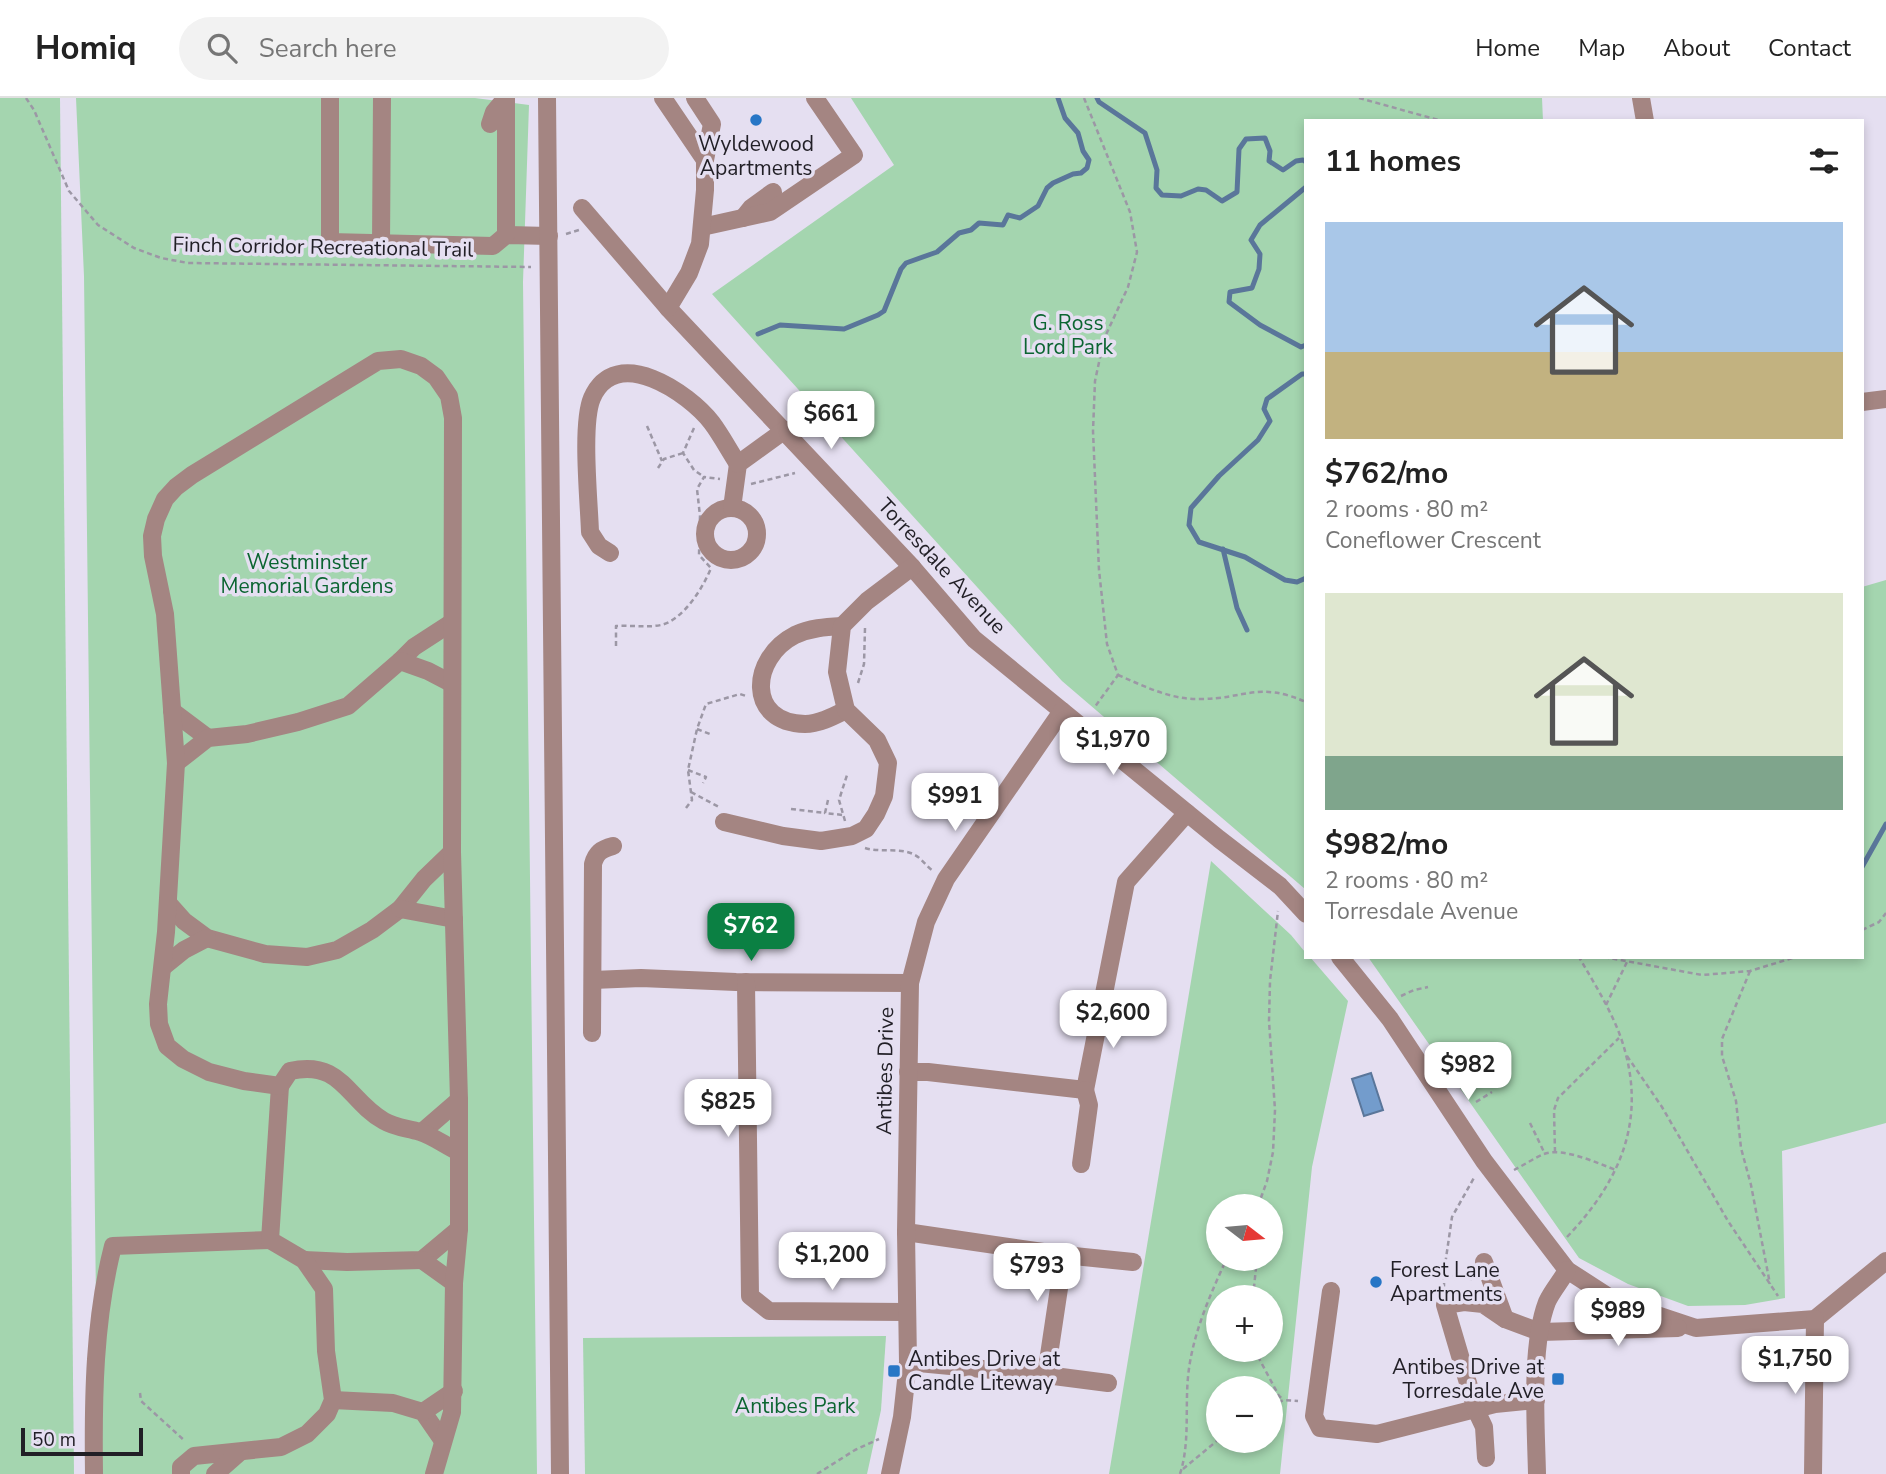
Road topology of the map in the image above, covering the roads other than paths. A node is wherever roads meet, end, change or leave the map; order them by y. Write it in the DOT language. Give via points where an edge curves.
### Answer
graph roads {
  1 [pos="330,98"];
  2 [pos="382,98"];
  3 [pos="506,98"];
  4 [pos="547,98"];
  5 [pos="663,98"];
  6 [pos="695,98"];
  7 [pos="815,98"];
  8 [pos="1641,98"];
  9 [pos="1645,119"];
  10 [pos="506,156"];
  11 [pos="705,160"];
  12 [pos="773,192"];
  13 [pos="582,208"];
  14 [pos="743,218"];
  15 [pos="702,227"];
  16 [pos="506,235"];
  17 [pos="549,236"];
  18 [pos="381,244"];
  19 [pos="668,308"];
  20 [pos="1886,399"];
  21 [pos="1864,402"];
  22 [pos="785,430"];
  23 [pos="736,473"];
  24 [pos="732,508"];
  25 [pos="610,552"];
  26 [pos="912,567"];
  27 [pos="450,623"];
  28 [pos="842,626"];
  29 [pos="400,661"];
  30 [pos="451,683"];
  31 [pos="845,704"];
  32 [pos="172,711"];
  33 [pos="1062,711"];
  34 [pos="208,738"];
  35 [pos="176,764"];
  36 [pos="1187,813"];
  37 [pos="728,823"];
  38 [pos="613,846"];
  39 [pos="452,852"];
  40 [pos="168,903"];
  41 [pos="400,909"];
  42 [pos="1304,912"];
  43 [pos="454,919"];
  44 [pos="207,938"];
  45 [pos="1342,959"];
  46 [pos="163,967"];
  47 [pos="593,980"];
  48 [pos="746,982"];
  49 [pos="909,983"];
  50 [pos="592,1033"];
  51 [pos="908,1072"];
  52 [pos="280,1086"];
  53 [pos="1085,1090"];
  54 [pos="459,1100"];
  55 [pos="422,1132"];
  56 [pos="458,1152"];
  57 [pos="1081,1164"];
  58 [pos="459,1229"];
  59 [pos="906,1232"];
  60 [pos="270,1240"];
  61 [pos="1064,1255"];
  62 [pos="304,1259"];
  63 [pos="422,1260"];
  64 [pos="1886,1261"];
  65 [pos="347,1262"];
  66 [pos="1133,1262"];
  67 [pos="1484,1262"];
  68 [pos="1567,1270"];
  69 [pos="454,1283"];
  70 [pos="324,1289"];
  71 [pos="1331,1291"];
  72 [pos="906,1312"];
  73 [pos="1505,1319"];
  74 [pos="1815,1319"];
  75 [pos="1696,1328"];
  76 [pos="1540,1332"];
  77 [pos="908,1362"];
  78 [pos="1046,1375"];
  79 [pos="1108,1383"];
  80 [pos="454,1391"];
  81 [pos="333,1400"];
  82 [pos="1536,1400"];
  83 [pos="1476,1410"];
  84 [pos="423,1412"];
  85 [pos="443,1441"];
  86 [pos="240,1452"];
  87 [pos="1486,1458"];
  88 [pos="94,1474"];
  89 [pos="181,1474"];
  90 [pos="215,1474"];
  91 [pos="434,1474"];
  92 [pos="560,1474"];
  93 [pos="890,1474"];
  94 [pos="1537,1474"];
  95 [pos="1813,1474"];
  1 -- 18 [label="street" via="330,242"];
  2 -- 18 [label="street"];
  3 -- 10 [label="street"];
  3 -- 10 [label="street" via="494,112 489,129 496,148"];
  4 -- 17 [label="street"];
  5 -- 11 [label="street"];
  6 -- 11 [label="street" via="712,124"];
  7 -- 14 [label="street" via="854,155 770,212"];
  8 -- 9 [label="street"];
  10 -- 16 [label="street"];
  11 -- 15 [label="street"];
  12 -- 14 [label="street"];
  13 -- 19 [label="street, Torresdale Avenue"];
  14 -- 15 [label="street"];
  15 -- 19 [label="street" via="694,262"];
  16 -- 17 [label="street"];
  16 -- 18 [label="street" via="493,246"];
  17 -- 92 [label="street"];
  19 -- 22 [label="street, Torresdale Avenue"];
  20 -- 21 [label="street"];
  22 -- 23 [label="street"];
  22 -- 26 [label="street, Torresdale Avenue"];
  23 -- 24 [label="street"];
  23 -- 25 [label="street" via="712,422 693,403 654,379 637,374 612,377 592,397 587,418 590,532"];
  26 -- 28 [label="street"];
  26 -- 33 [label="street, Torresdale Avenue" via="974,639"];
  27 -- 29 [label="street"];
  27 -- 30 [label="street"];
  27 -- 32 [label="street" via="453,418 449,396 421,366 401,359 378,361 192,475 165,499 152,536 165,614"];
  28 -- 31 [label="street" via="837,671"];
  28 -- 31 [label="street" via="820,627 780,645 760,677 760,690 775,716 790,722 825,720"];
  29 -- 30 [label="street"];
  29 -- 34 [label="street" via="348,706 247,734"];
  30 -- 39 [label="street"];
  31 -- 37 [label="street" via="877,740 888,763 884,796 866,829 821,841"];
  32 -- 34 [label="street"];
  32 -- 35 [label="street"];
  33 -- 36 [label="street, Torresdale Avenue"];
  33 -- 49 [label="street, Antibes Drive" via="946,879 926,922"];
  34 -- 35 [label="street"];
  35 -- 40 [label="street"];
  36 -- 42 [label="street, Torresdale Avenue" via="1280,886"];
  36 -- 53 [label="street" via="1126,881"];
  38 -- 47 [label="street" via="596,854 593,864"];
  39 -- 41 [label="street"];
  39 -- 43 [label="street"];
  40 -- 44 [label="street"];
  40 -- 46 [label="street"];
  41 -- 43 [label="street"];
  41 -- 44 [label="street" via="337,950 307,957 265,954"];
  43 -- 54 [label="street"];
  44 -- 46 [label="street"];
  45 -- 68 [label="street" via="1391,1019 1484,1161"];
  46 -- 52 [label="street" via="159,1024 167,1046 209,1072"];
  47 -- 48 [label="street"];
  47 -- 50 [label="street"];
  48 -- 49 [label="street"];
  48 -- 72 [label="street" via="750,1296 769,1311"];
  49 -- 51 [label="street, Antibes Drive"];
  51 -- 53 [label="street"];
  51 -- 59 [label="street, Antibes Drive"];
  52 -- 55 [label="street" via="290,1071 309,1067 332,1074 382,1120"];
  52 -- 60 [label="street"];
  53 -- 57 [label="street" via="1088,1105"];
  54 -- 55 [label="street"];
  54 -- 56 [label="street"];
  55 -- 56 [label="street"];
  56 -- 58 [label="street"];
  58 -- 63 [label="street"];
  58 -- 69 [label="street"];
  59 -- 61 [label="street"];
  59 -- 72 [label="street, Antibes Drive"];
  60 -- 62 [label="street"];
  60 -- 88 [label="street" via="113,1246 104,1282 93,1397"];
  61 -- 66 [label="street"];
  61 -- 78 [label="street"];
  62 -- 65 [label="street"];
  62 -- 70 [label="street"];
  63 -- 65 [label="street"];
  63 -- 69 [label="street"];
  64 -- 74 [label="street"];
  65 -- 70 [label="street"];
  67 -- 73 [label="street"];
  68 -- 75 [label="street" via="1615,1301"];
  68 -- 76 [label="street" via="1548,1301"];
  69 -- 80 [label="street"];
  70 -- 81 [label="street"];
  71 -- 83 [label="street" via="1314,1416 1320,1428 1377,1434"];
  72 -- 77 [label="street, Antibes Drive"];
  73 -- 76 [label="street"];
  73 -- 83 [label="street" via="1483,1304 1445,1305"];
  74 -- 75 [label="street"];
  74 -- 95 [label="street"];
  75 -- 76 [label="street"];
  76 -- 82 [label="street"];
  77 -- 78 [label="street"];
  77 -- 93 [label="street, Antibes Drive"];
  78 -- 79 [label="street"];
  80 -- 84 [label="street"];
  80 -- 85 [label="street"];
  81 -- 84 [label="street" via="393,1403"];
  81 -- 86 [label="street" via="307,1434 281,1447"];
  82 -- 83 [label="street"];
  82 -- 94 [label="street"];
  83 -- 87 [label="street" via="1484,1427"];
  84 -- 85 [label="street"];
  85 -- 91 [label="street"];
  86 -- 89 [label="street" via="194,1456 181,1467"];
  86 -- 90 [label="street"];
}
